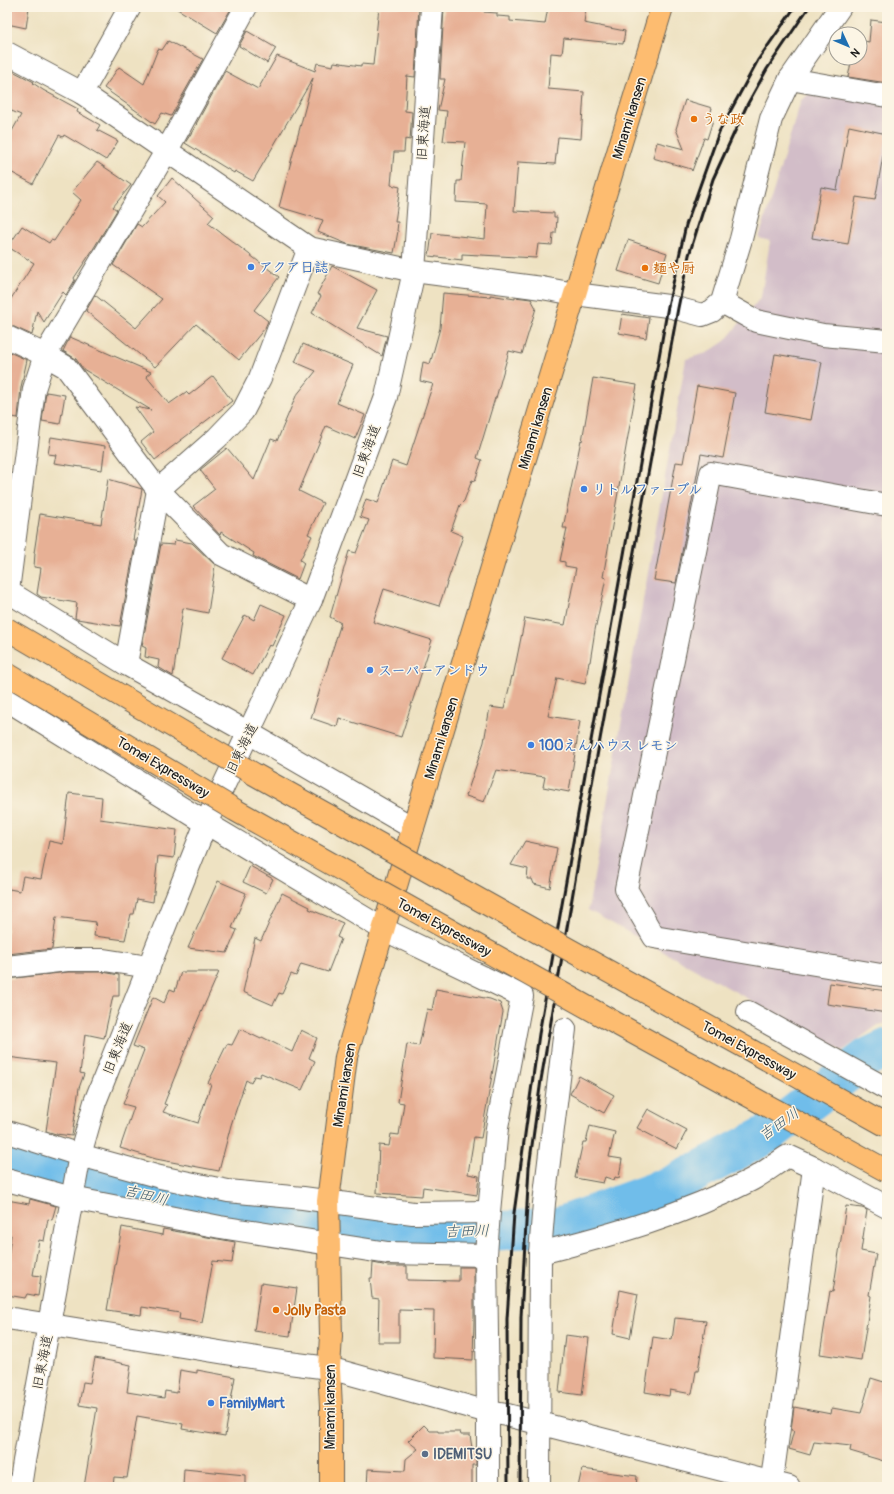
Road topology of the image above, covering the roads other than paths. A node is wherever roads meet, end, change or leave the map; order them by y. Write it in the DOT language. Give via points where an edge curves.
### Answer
graph roads {
  1 [pos="130,7"];
  2 [pos="246,7"];
  3 [pos="432,7"];
  4 [pos="662,7"];
  5 [pos="840,7"];
  6 [pos="7,53"];
  7 [pos="790,79"];
  8 [pos="82,93"];
  9 [pos="887,96"];
  10 [pos="167,150"];
  11 [pos="309,248"];
  12 [pos="414,272"];
  13 [pos="575,294"];
  14 [pos="722,302"];
  15 [pos="7,336"];
  16 [pos="887,341"];
  17 [pos="44,354"];
  18 [pos="158,490"];
  19 [pos="887,505"];
  20 [pos="8,591"];
  21 [pos="311,600"];
  22 [pos="7,629"];
  23 [pos="126,664"];
  24 [pos="7,674"];
  25 [pos="7,700"];
  26 [pos="249,732"];
  27 [pos="206,823"];
  28 [pos="413,828"];
  29 [pos="383,929"];
  30 [pos="7,967"];
  31 [pos="148,967"];
  32 [pos="887,976"];
  33 [pos="748,1012"];
  34 [pos="565,1029"];
  35 [pos="887,1089"];
  36 [pos="887,1126"];
  37 [pos="7,1132"];
  38 [pos="80,1155"];
  39 [pos="814,1168"];
  40 [pos="887,1171"];
  41 [pos="7,1180"];
  42 [pos="72,1198"];
  43 [pos="328,1201"];
  44 [pos="887,1207"];
  45 [pos="488,1212"];
  46 [pos="328,1244"];
  47 [pos="540,1253"];
  48 [pos="486,1255"];
  49 [pos="7,1318"];
  50 [pos="49,1324"];
  51 [pos="329,1368"];
  52 [pos="488,1412"];
  53 [pos="538,1424"];
  54 [pos="777,1486"];
  55 [pos="20,1487"];
  56 [pos="330,1487"];
  57 [pos="488,1487"];
  58 [pos="539,1487"];
  1 -- 8 [label="street"];
  2 -- 10 [label="street"];
  3 -- 12 [label="street, 旧東海道"];
  4 -- 13 [label="main road, Minami kansen"];
  5 -- 7 [label="street"];
  6 -- 8 [label="street"];
  7 -- 9 [label="street"];
  7 -- 14 [label="street" via="771,119 741,239"];
  8 -- 10 [label="street"];
  10 -- 11 [label="street"];
  10 -- 17 [label="street"];
  11 -- 12 [label="street"];
  11 -- 18 [label="street" via="260,378 243,411 217,438"];
  12 -- 13 [label="street"];
  12 -- 21 [label="street, 旧東海道" via="386,397"];
  13 -- 14 [label="street" via="668,306 702,315 712,311"];
  13 -- 28 [label="main road, Minami kansen"];
  14 -- 16 [label="street" via="756,321 823,335"];
  15 -- 17 [label="street"];
  17 -- 18 [label="street" via="66,367"];
  17 -- 20 [label="street" via="34,389"];
  18 -- 21 [label="street" via="222,554"];
  18 -- 23 [label="street"];
  19 -- 32 [label="street" via="711,472 626,889 654,937"];
  20 -- 23 [label="street"];
  21 -- 26 [label="street, 旧東海道"];
  22 -- 36 [label="main road, Tomei Expressway, bridge" via="254,774"];
  23 -- 26 [label="street"];
  24 -- 40 [label="main road, Tomei Expressway, bridge" via="242,814 619,1025"];
  25 -- 27 [label="street"];
  26 -- 27 [label="street, 旧東海道"];
  26 -- 28 [label="street"];
  27 -- 29 [label="street"];
  27 -- 31 [label="street, 旧東海道"];
  28 -- 29 [label="main road, Minami kansen"];
  29 -- 43 [label="main road, Minami kansen" via="346,1057"];
  29 -- 45 [label="street" via="522,996 497,1128"];
  30 -- 31 [label="street" via="68,960 104,960"];
  31 -- 38 [label="street, 旧東海道" via="95,1102"];
  33 -- 35 [label="street"];
  34 -- 47 [label="street"];
  37 -- 38 [label="street"];
  38 -- 42 [label="street, 旧東海道"];
  38 -- 43 [label="street" via="160,1177 228,1191"];
  39 -- 44 [label="street"];
  39 -- 47 [label="street" via="788,1156 750,1180 704,1202 651,1222"];
  39 -- 54 [label="street"];
  41 -- 42 [label="street"];
  42 -- 46 [label="street" via="220,1227"];
  42 -- 50 [label="street, 旧東海道"];
  43 -- 45 [label="street" via="413,1213"];
  43 -- 46 [label="main road, Minami kansen"];
  45 -- 48 [label="street"];
  46 -- 48 [label="street" via="388,1253"];
  46 -- 51 [label="main road, Minami kansen" via="331,1336"];
  47 -- 53 [label="street"];
  48 -- 52 [label="street"];
  49 -- 50 [label="street"];
  50 -- 51 [label="street"];
  50 -- 55 [label="street, 旧東海道"];
  51 -- 52 [label="street"];
  51 -- 56 [label="main road, Minami kansen"];
  52 -- 53 [label="street"];
  52 -- 57 [label="street"];
  53 -- 54 [label="street"];
  53 -- 58 [label="street"];
}
